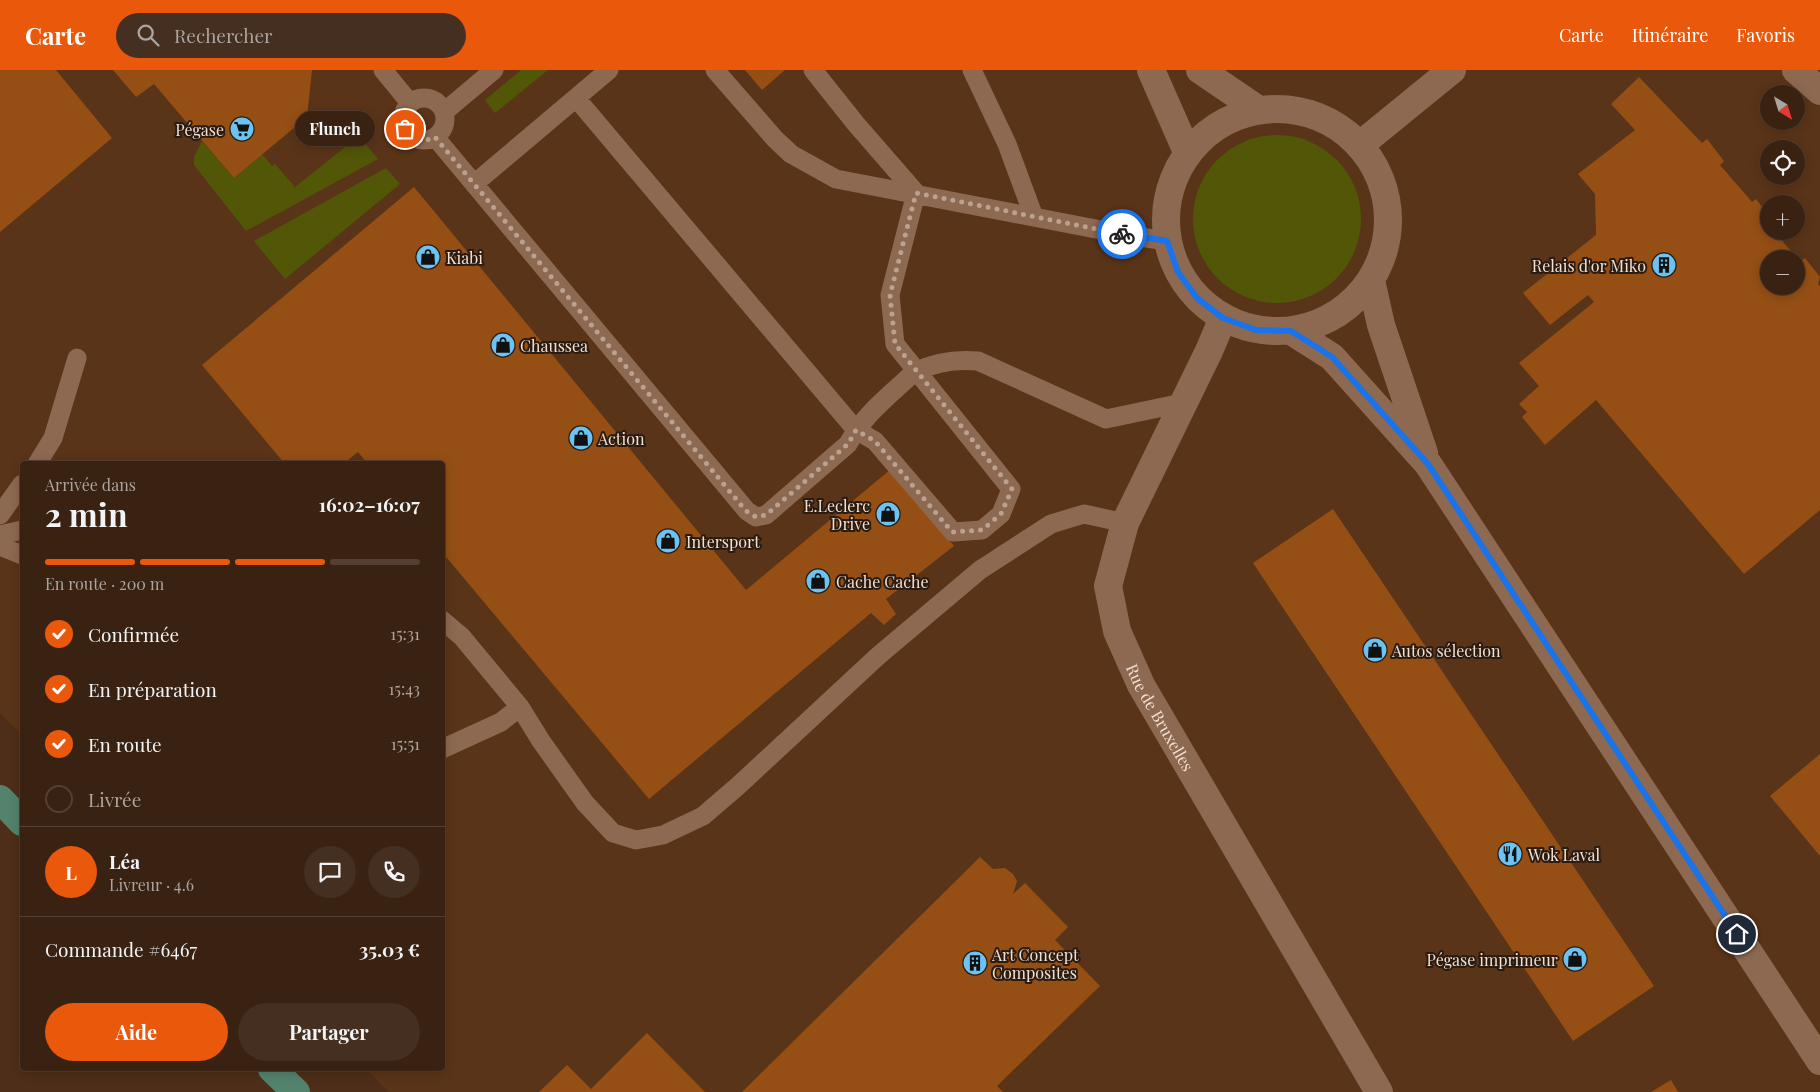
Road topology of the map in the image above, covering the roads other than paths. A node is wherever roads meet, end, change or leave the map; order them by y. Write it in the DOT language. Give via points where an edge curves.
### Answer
graph roads {
  1 [pos="382,70"];
  2 [pos="494,70"];
  3 [pos="610,70"];
  4 [pos="716,70"];
  5 [pos="813,70"];
  6 [pos="972,70"];
  7 [pos="1150,70"];
  8 [pos="1200,70"];
  9 [pos="1452,70"];
  10 [pos="1796,70"];
  11 [pos="1820,91"];
  12 [pos="576,98"];
  13 [pos="410,103"];
  14 [pos="1259,110"];
  15 [pos="444,112"];
  16 [pos="435,137"];
  17 [pos="1360,145"];
  18 [pos="1188,154"];
  19 [pos="474,184"];
  20 [pos="916,193"];
  21 [pos="1034,217"];
  22 [pos="1167,241"];
  23 [pos="1372,280"];
  24 [pos="1223,318"];
  25 [pos="1291,331"];
  26 [pos="77,358"];
  27 [pos="916,372"];
  28 [pos="1182,403"];
  29 [pos="856,430"];
  30 [pos="40,461"];
  31 [pos="1428,464"];
  32 [pos="20,487"];
  33 [pos="0,515"];
  34 [pos="1125,523"];
  35 [pos="20,530"];
  36 [pos="0,535"];
  37 [pos="0,546"];
  38 [pos="20,555"];
  39 [pos="445,623"];
  40 [pos="520,707"];
  41 [pos="445,748"];
  42 [pos="0,800"];
  43 [pos="20,820"];
  44 [pos="1820,1060"];
  45 [pos="274,1071"];
  46 [pos="296,1092"];
  47 [pos="1379,1092"];
  1 -- 13 [label="lane"];
  2 -- 15 [label="lane"];
  3 -- 12 [label="lane"];
  4 -- 20 [label="lane" via="775,139 792,154 836,179"];
  5 -- 20 [label="lane"];
  6 -- 21 [label="lane" via="1007,144"];
  7 -- 18 [label="street"];
  8 -- 14 [label="street"];
  9 -- 17 [label="street"];
  10 -- 11 [label="street"];
  12 -- 19 [label="lane"];
  12 -- 29 [label="lane"];
  13 -- 15 [label="lane" via="430,98"];
  13 -- 16 [label="lane" via="405,108 402,122 409,134 422,140"];
  14 -- 17 [label="street" via="1287,108 1314,114 1339,126"];
  14 -- 18 [label="street" via="1232,118 1207,133"];
  15 -- 16 [label="lane" via="444,126"];
  16 -- 19 [label="lane"];
  17 -- 23 [label="street" via="1380,175 1389,210 1386,247"];
  18 -- 22 [label="street" via="1173,181 1166,210"];
  19 -- 29 [label="lane" via="746,511 756,517 766,515 848,444"];
  20 -- 21 [label="lane"];
  20 -- 27 [label="lane" via="890,295 895,344"];
  21 -- 22 [label="lane"];
  22 -- 24 [label="street" via="1178,272 1197,298"];
  23 -- 25 [label="street" via="1337,315"];
  23 -- 31 [label="street" via="1381,325"];
  24 -- 25 [label="street" via="1256,330"];
  24 -- 28 [label="street, Rue de Bruxelles"];
  25 -- 31 [label="street" via="1332,357"];
  26 -- 30 [label="lane" via="53,438"];
  27 -- 28 [label="lane" via="938,364 978,361 1106,419"];
  27 -- 29 [label="lane"];
  27 -- 29 [label="lane" via="1012,489 1001,514 982,530 952,532 875,441"];
  28 -- 34 [label="street, Rue de Bruxelles"];
  31 -- 44 [label="street"];
  32 -- 33 [label="lane"];
  34 -- 40 [label="lane" via="1084,514 1051,524 980,570 878,656 703,816 663,835 636,840 613,833 585,803"];
  34 -- 47 [label="street, Rue de Bruxelles" via="1108,586 1117,630 1141,685"];
  35 -- 36 [label="lane"];
  37 -- 38 [label="lane"];
  39 -- 40 [label="lane" via="462,637"];
  40 -- 41 [label="lane" via="501,722"];
  42 -- 43 [label="main road"];
  45 -- 46 [label="main road"];
}
